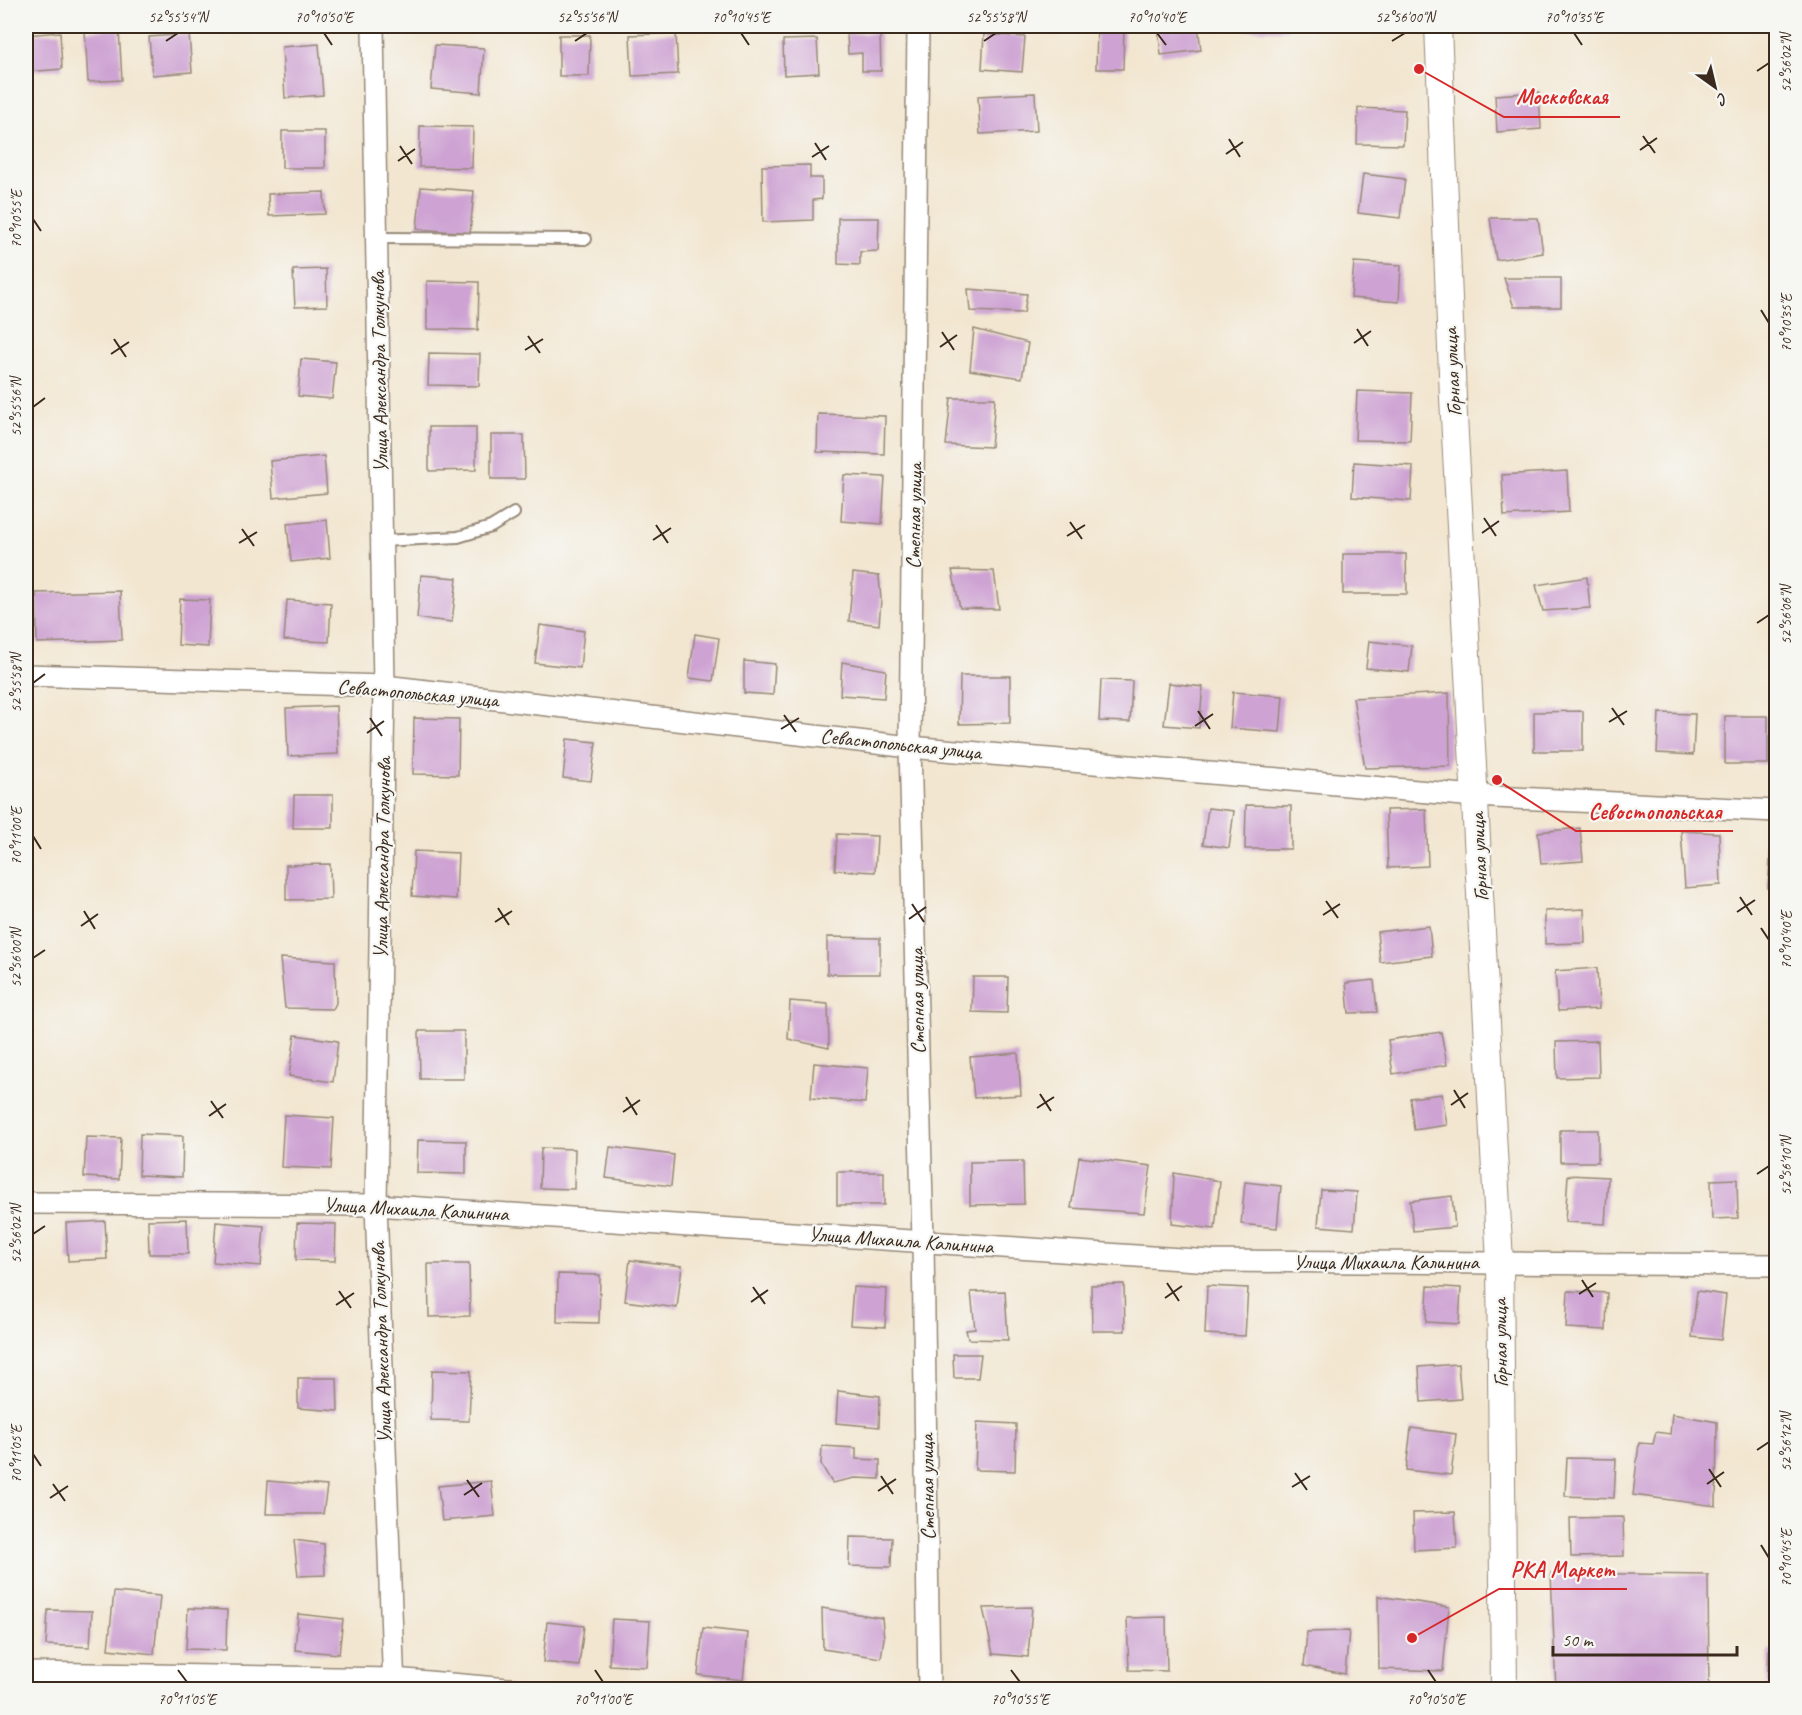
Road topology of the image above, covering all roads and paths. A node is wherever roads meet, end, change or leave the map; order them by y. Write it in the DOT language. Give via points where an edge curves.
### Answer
graph roads {
  1 [pos="373,26"];
  2 [pos="918,26"];
  3 [pos="1438,26"];
  4 [pos="376,238"];
  5 [pos="586,238"];
  6 [pos="514,513"];
  7 [pos="382,541"];
  8 [pos="26,675"];
  9 [pos="384,686"];
  10 [pos="910,747"];
  11 [pos="1475,796"];
  12 [pos="1776,812"];
  13 [pos="26,1203"];
  14 [pos="376,1205"];
  15 [pos="923,1242"];
  16 [pos="1500,1262"];
  17 [pos="1776,1264"];
  18 [pos="26,1673"];
  19 [pos="394,1684"];
  20 [pos="519,1689"];
  21 [pos="929,1689"];
  22 [pos="1504,1689"];
  1 -- 4 [label="street, Улица Александра Толкунова"];
  2 -- 10 [label="street, Степная улица"];
  3 -- 11 [label="street, Горная улица"];
  4 -- 5 [label="lane"];
  4 -- 7 [label="street, Улица Александра Толкунова"];
  6 -- 7 [label="lane" via="491,527 458,537"];
  7 -- 9 [label="street, Улица Александра Толкунова"];
  8 -- 9 [label="street, Севастопольская улица"];
  9 -- 10 [label="street, Севастопольская улица"];
  9 -- 14 [label="street, Улица Александра Толкунова"];
  10 -- 11 [label="street, Севастопольская улица"];
  10 -- 15 [label="street, Степная улица"];
  11 -- 12 [label="street, Севастопольская улица"];
  11 -- 16 [label="street, Горная улица"];
  13 -- 14 [label="street, Улица Михаила Калинина"];
  14 -- 15 [label="street, Улица Михаила Калинина"];
  14 -- 19 [label="street, Улица Александра Толкунова"];
  15 -- 16 [label="street, Улица Михаила Калинина" via="1211,1261"];
  15 -- 21 [label="street, Степная улица"];
  16 -- 17 [label="street, Улица Михаила Калинина"];
  16 -- 22 [label="street, Горная улица"];
  18 -- 19 [label="street"];
  19 -- 20 [label="street"];
}
